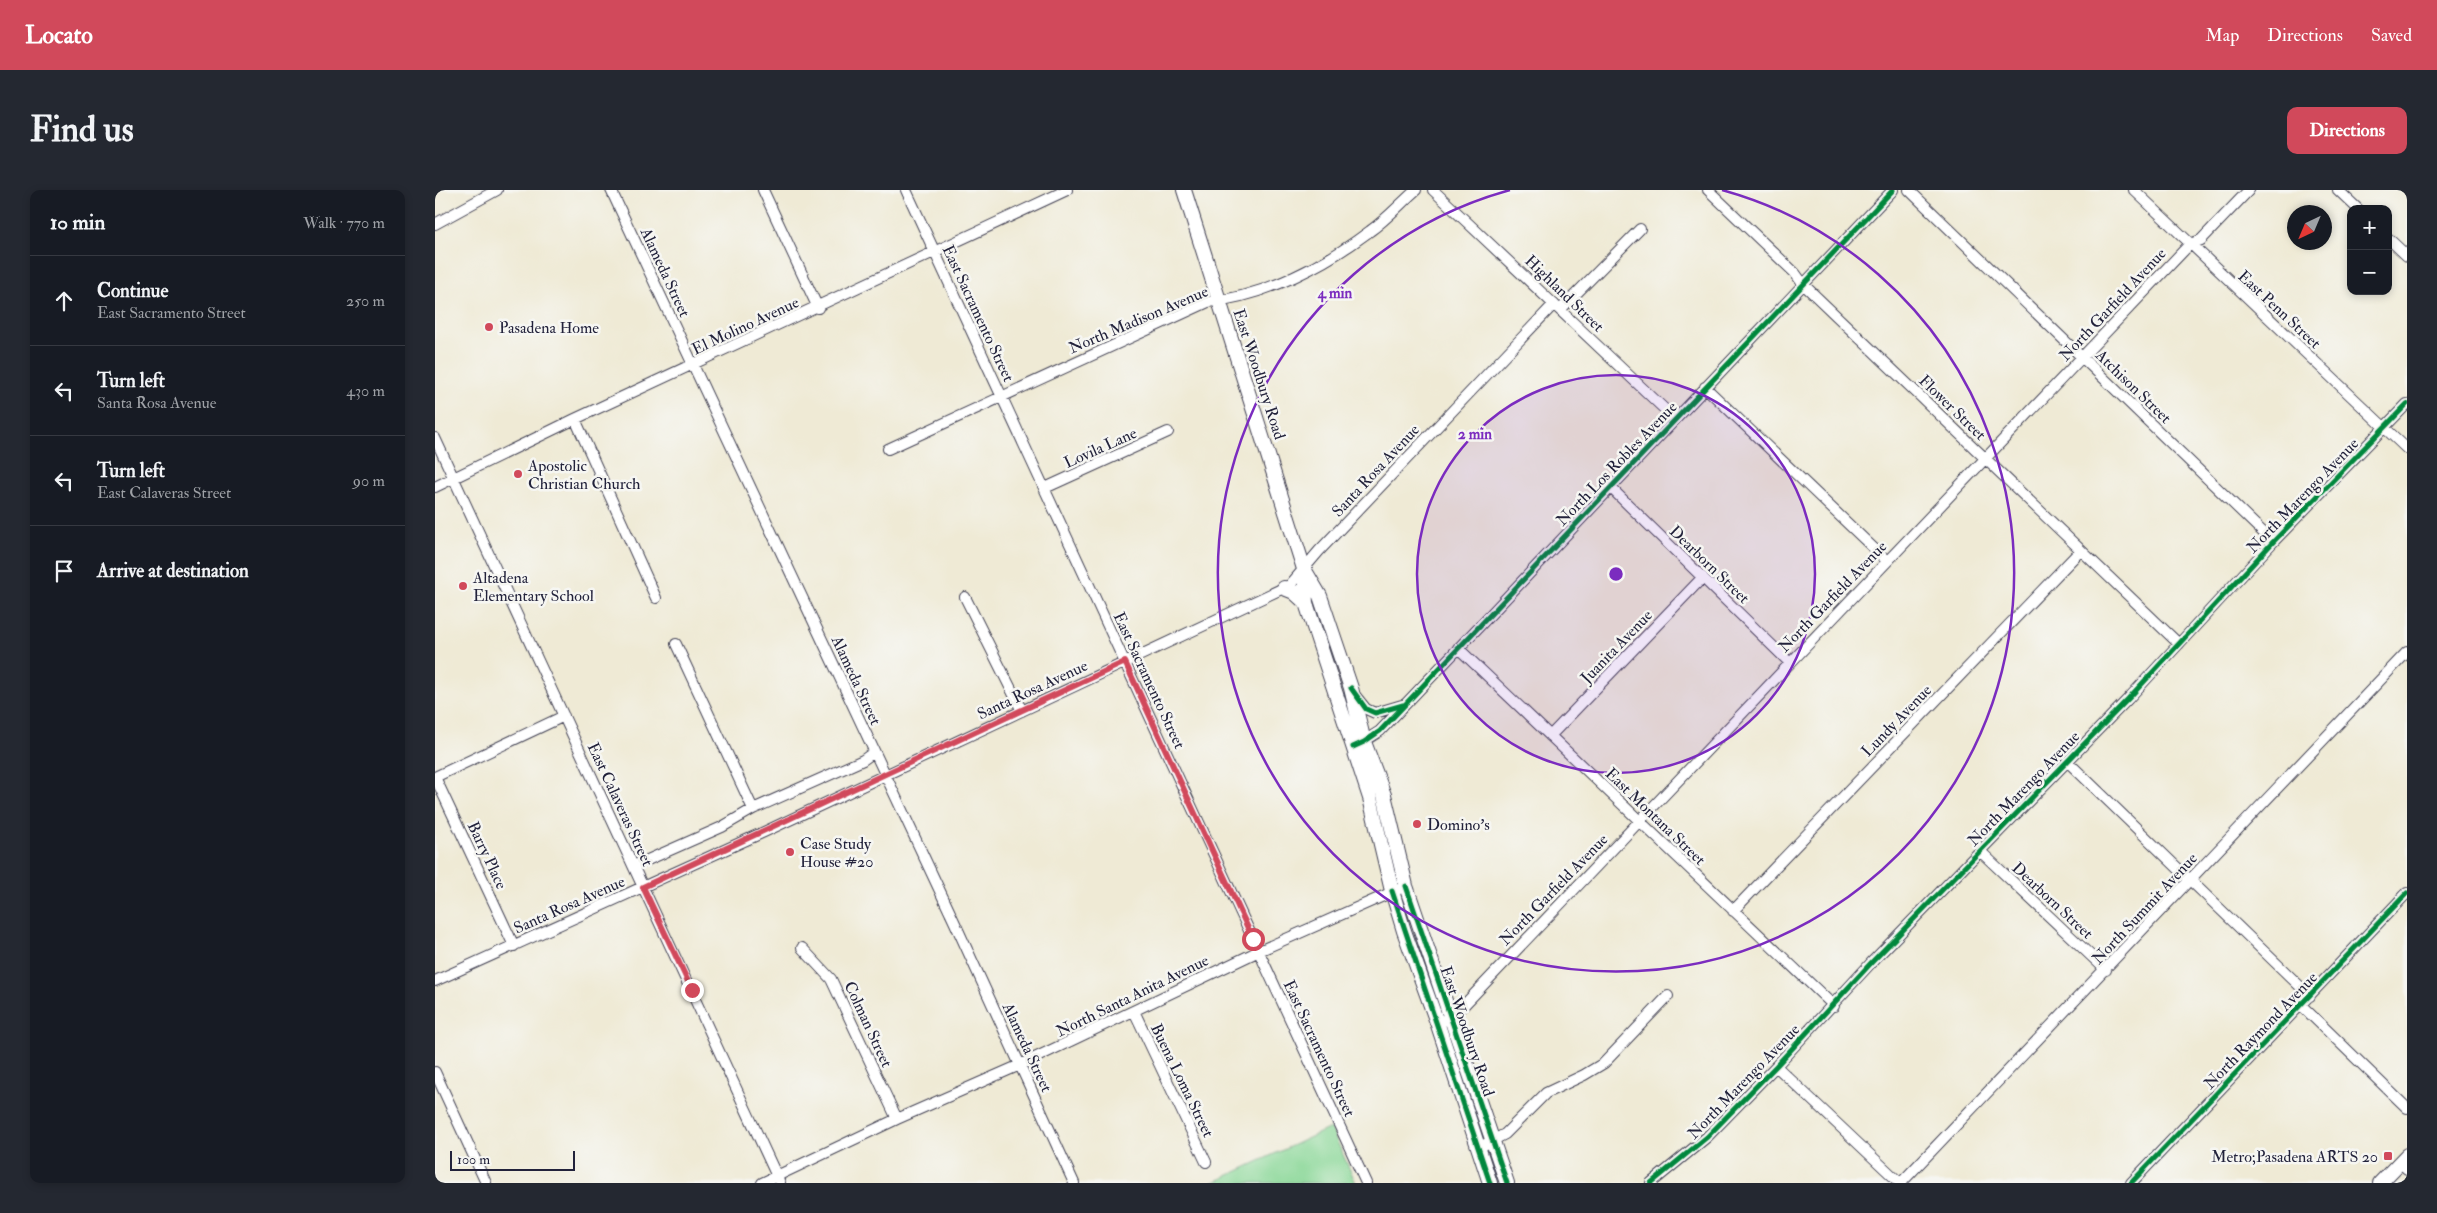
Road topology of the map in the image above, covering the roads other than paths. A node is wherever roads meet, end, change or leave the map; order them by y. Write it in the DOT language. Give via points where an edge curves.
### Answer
graph roads {
  1 [pos="497,190"];
  2 [pos="611,190"];
  3 [pos="763,190"];
  4 [pos="906,190"];
  5 [pos="1184,190"];
  6 [pos="1416,190"];
  7 [pos="1433,190"];
  8 [pos="1708,190"];
  9 [pos="1893,190"];
  10 [pos="1909,190"];
  11 [pos="2134,190"];
  12 [pos="2249,190"];
  13 [pos="2338,190"];
  14 [pos="1064,191"];
  15 [pos="2354,205"];
  16 [pos="435,224"];
  17 [pos="1640,229"];
  18 [pos="2392,242"];
  19 [pos="2189,244"];
  20 [pos="935,253"];
  21 [pos="2407,256"];
  22 [pos="1803,284"];
  23 [pos="1218,300"];
  24 [pos="1557,307"];
  25 [pos="818,308"];
  26 [pos="2083,357"];
  27 [pos="693,365"];
  28 [pos="1705,387"];
  29 [pos="1002,396"];
  30 [pos="2407,404"];
  31 [pos="575,419"];
  32 [pos="1675,419"];
  33 [pos="2385,427"];
  34 [pos="1168,432"];
  35 [pos="435,438"];
  36 [pos="2407,449"];
  37 [pos="888,450"];
  38 [pos="1985,458"];
  39 [pos="453,478"];
  40 [pos="435,487"];
  41 [pos="1610,487"];
  42 [pos="1045,488"];
  43 [pos="2273,542"];
  44 [pos="2081,550"];
  45 [pos="1887,561"];
  46 [pos="1304,569"];
  47 [pos="1703,578"];
  48 [pos="1284,588"];
  49 [pos="965,597"];
  50 [pos="656,598"];
  51 [pos="1306,603"];
  52 [pos="676,644"];
  53 [pos="2179,644"];
  54 [pos="1457,648"];
  55 [pos="2407,652"];
  56 [pos="1125,662"];
  57 [pos="1789,662"];
  58 [pos="1351,688"];
  59 [pos="1403,705"];
  60 [pos="1022,711"];
  61 [pos="564,716"];
  62 [pos="1550,736"];
  63 [pos="1358,744"];
  64 [pos="874,752"];
  65 [pos="2067,761"];
  66 [pos="884,774"];
  67 [pos="435,777"];
  68 [pos="753,808"];
  69 [pos="1638,821"];
  70 [pos="1385,826"];
  71 [pos="1980,851"];
  72 [pos="634,866"];
  73 [pos="2192,880"];
  74 [pos="1406,886"];
  75 [pos="643,887"];
  76 [pos="1392,891"];
  77 [pos="2407,893"];
  78 [pos="1733,911"];
  79 [pos="514,946"];
  80 [pos="802,948"];
  81 [pos="1259,951"];
  82 [pos="2106,970"];
  83 [pos="435,981"];
  84 [pos="1668,996"];
  85 [pos="2310,996"];
  86 [pos="1833,1006"];
  87 [pos="2301,1006"];
  88 [pos="1133,1011"];
  89 [pos="1450,1015"];
  90 [pos="1438,1025"];
  91 [pos="1020,1065"];
  92 [pos="1776,1066"];
  93 [pos="435,1072"];
  94 [pos="2407,1108"];
  95 [pos="897,1119"];
  96 [pos="1493,1139"];
  97 [pos="1478,1148"];
  98 [pos="1206,1162"];
  99 [pos="2405,1162"];
  100 [pos="778,1180"];
  101 [pos="486,1183"];
  102 [pos="762,1183"];
  103 [pos="1074,1183"];
  104 [pos="1367,1183"];
  105 [pos="1490,1183"];
  106 [pos="1507,1183"];
  107 [pos="1651,1183"];
  108 [pos="1900,1183"];
  109 [pos="2131,1183"];
  110 [pos="2380,1183"];
  1 -- 16 [label="street"];
  2 -- 27 [label="street, Alameda Street"];
  3 -- 25 [label="street"];
  4 -- 20 [label="street, East Sacramento Street"];
  5 -- 23 [label="main road, East Woodbury Road"];
  6 -- 23 [label="street, North Madison Avenue" via="1371,230 1316,266 1274,285"];
  7 -- 24 [label="street, Highland Street"];
  8 -- 22 [label="street, Flower Street"];
  9 -- 22 [label="street, North Los Robles Avenue"];
  10 -- 26 [label="street, Atchison Street"];
  11 -- 19 [label="street, East Penn Street"];
  12 -- 19 [label="street, North Garfield Avenue" via="2201,240"];
  13 -- 15 [label="street"];
  14 -- 20 [label="street, El Molino Avenue"];
  17 -- 24 [label="street, Santa Rosa Avenue"];
  18 -- 21 [label="street"];
  19 -- 26 [label="street, North Garfield Avenue"];
  19 -- 33 [label="street, East Penn Street"];
  20 -- 25 [label="street, El Molino Avenue"];
  20 -- 29 [label="street, East Sacramento Street"];
  22 -- 28 [label="street, North Los Robles Avenue"];
  22 -- 38 [label="street, Flower Street"];
  23 -- 29 [label="street, North Madison Avenue"];
  23 -- 46 [label="main road, East Woodbury Road"];
  24 -- 32 [label="street, Highland Street"];
  24 -- 46 [label="street, Santa Rosa Avenue" via="1503,355"];
  25 -- 27 [label="street, El Molino Avenue"];
  26 -- 38 [label="street, North Garfield Avenue"];
  26 -- 43 [label="street, Atchison Street"];
  27 -- 31 [label="street, El Molino Avenue"];
  27 -- 64 [label="street, Alameda Street"];
  28 -- 32 [label="street, North Los Robles Avenue"];
  28 -- 45 [label="street"];
  29 -- 37 [label="street, North Madison Avenue"];
  29 -- 42 [label="street, East Sacramento Street"];
  30 -- 33 [label="street, North Marengo Avenue"];
  31 -- 39 [label="street, El Molino Avenue"];
  31 -- 50 [label="street"];
  32 -- 41 [label="street, North Los Robles Avenue"];
  33 -- 36 [label="street, East Penn Street"];
  33 -- 43 [label="street, North Marengo Avenue"];
  34 -- 42 [label="street, Lovila Lane"];
  35 -- 39 [label="street, East Calaveras Street"];
  38 -- 44 [label="street, Flower Street"];
  38 -- 45 [label="street, North Garfield Avenue"];
  39 -- 40 [label="street, El Molino Avenue"];
  39 -- 61 [label="street, East Calaveras Street"];
  41 -- 47 [label="street, Dearborn Street"];
  41 -- 54 [label="street, North Los Robles Avenue"];
  42 -- 56 [label="street, East Sacramento Street"];
  43 -- 53 [label="street, North Marengo Avenue"];
  44 -- 53 [label="street, Flower Street"];
  44 -- 78 [label="street, Lundy Avenue"];
  45 -- 57 [label="street, North Garfield Avenue"];
  46 -- 48 [label="street, Santa Rosa Avenue"];
  46 -- 51 [label="main road, East Woodbury Road"];
  46 -- 58 [label="main road, East Woodbury Road" via="1321,596"];
  47 -- 57 [label="street, Dearborn Street"];
  47 -- 62 [label="street, Juanita Avenue"];
  48 -- 51 [label="main road"];
  48 -- 56 [label="street, Santa Rosa Avenue"];
  49 -- 60 [label="street"];
  51 -- 63 [label="main road, East Woodbury Road"];
  52 -- 68 [label="street"];
  53 -- 65 [label="street, North Marengo Avenue"];
  54 -- 59 [label="street, North Los Robles Avenue"];
  54 -- 62 [label="street, East Montana Street"];
  55 -- 73 [label="street, North Summit Avenue"];
  56 -- 60 [label="street, Santa Rosa Avenue"];
  56 -- 81 [label="street, East Sacramento Street"];
  57 -- 69 [label="street, North Garfield Avenue"];
  58 -- 59 [label="street" via="1366,709 1375,713"];
  58 -- 63 [label="main road, East Woodbury Road"];
  59 -- 63 [label="street, North Los Robles Avenue" via="1378,734"];
  60 -- 66 [label="street, Santa Rosa Avenue"];
  61 -- 67 [label="street"];
  61 -- 72 [label="street, East Calaveras Street"];
  62 -- 69 [label="street, East Montana Street"];
  63 -- 70 [label="main road, East Woodbury Road"];
  64 -- 66 [label="street, Alameda Street"];
  64 -- 68 [label="street, Santa Rosa Avenue" via="863,760"];
  65 -- 71 [label="street, North Marengo Avenue"];
  65 -- 73 [label="street"];
  66 -- 75 [label="street, Santa Rosa Avenue"];
  66 -- 91 [label="street, Alameda Street"];
  67 -- 79 [label="street, Barry Place"];
  68 -- 72 [label="street, Santa Rosa Avenue" via="722,827"];
  69 -- 78 [label="street, East Montana Street"];
  69 -- 89 [label="street, North Garfield Avenue"];
  70 -- 74 [label="main road, East Woodbury Road"];
  70 -- 76 [label="main road, East Woodbury Road"];
  71 -- 82 [label="street, Dearborn Street"];
  71 -- 86 [label="street, North Marengo Avenue"];
  72 -- 75 [label="street, East Calaveras Street"];
  73 -- 82 [label="street, North Summit Avenue"];
  73 -- 85 [label="street"];
  74 -- 76 [label="street, North Santa Anita Avenue"];
  74 -- 89 [label="main road, East Woodbury Road"];
  75 -- 79 [label="street, Santa Rosa Avenue"];
  75 -- 100 [label="street, East Calaveras Street"];
  76 -- 81 [label="street, North Santa Anita Avenue"];
  76 -- 90 [label="main road, East Woodbury Road"];
  77 -- 85 [label="street, North Raymond Avenue"];
  78 -- 86 [label="street, East Montana Street"];
  79 -- 83 [label="street, Santa Rosa Avenue"];
  80 -- 95 [label="street, Colman Street" via="831,979"];
  81 -- 88 [label="street, North Santa Anita Avenue"];
  81 -- 104 [label="street, East Sacramento Street"];
  82 -- 108 [label="street, North Summit Avenue"];
  84 -- 96 [label="street" via="1604,1063 1546,1093 1505,1134"];
  85 -- 87 [label="street, North Raymond Avenue"];
  86 -- 92 [label="street, North Marengo Avenue"];
  87 -- 94 [label="street"];
  87 -- 109 [label="street, North Raymond Avenue"];
  88 -- 91 [label="street, North Santa Anita Avenue"];
  88 -- 98 [label="street, Buena Loma Street"];
  89 -- 90 [label="street, North Garfield Avenue"];
  89 -- 96 [label="main road, East Woodbury Road"];
  90 -- 97 [label="main road, East Woodbury Road"];
  91 -- 95 [label="street, North Santa Anita Avenue"];
  91 -- 103 [label="street, Alameda Street"];
  92 -- 107 [label="street, North Marengo Avenue" via="1707,1137"];
  92 -- 108 [label="street"];
  93 -- 101 [label="street"];
  95 -- 100 [label="street, North Santa Anita Avenue"];
  96 -- 97 [label="street"];
  96 -- 106 [label="main road, East Woodbury Road"];
  97 -- 105 [label="main road, East Woodbury Road"];
  99 -- 110 [label="main road"];
  100 -- 102 [label="street, North Santa Anita Avenue"];
}
